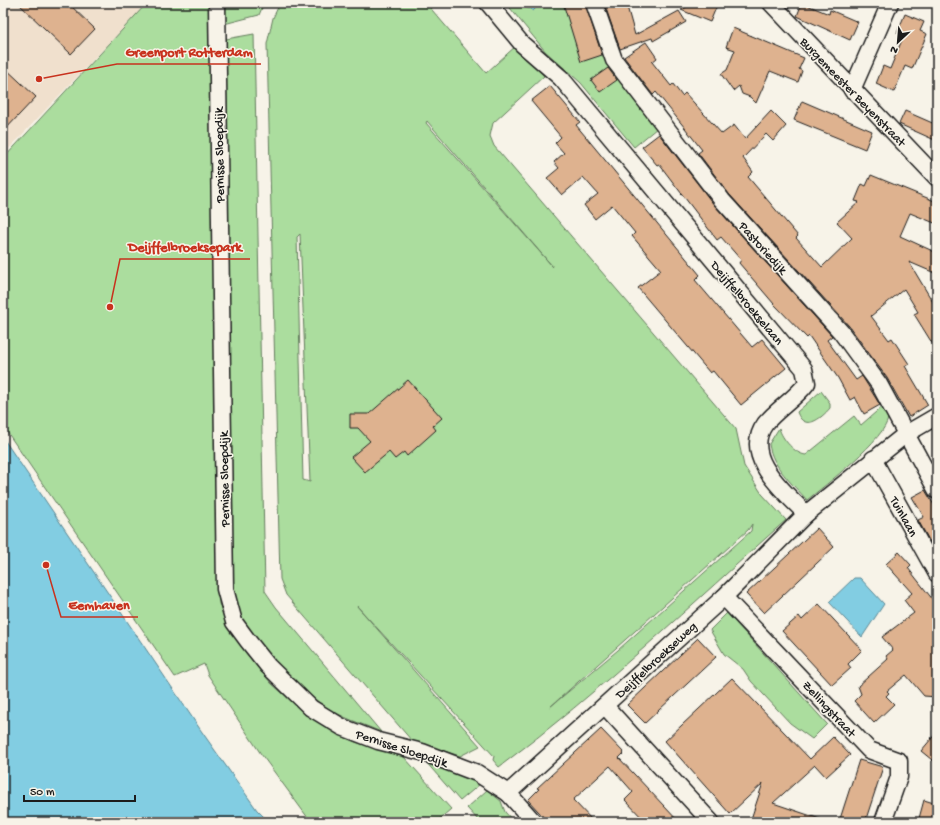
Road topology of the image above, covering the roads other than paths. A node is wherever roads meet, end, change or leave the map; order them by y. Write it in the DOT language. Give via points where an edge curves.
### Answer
graph roads {
  1 [pos="217,3"];
  2 [pos="488,3"];
  3 [pos="594,3"];
  4 [pos="771,3"];
  5 [pos="890,3"];
  6 [pos="852,90"];
  7 [pos="937,178"];
  8 [pos="937,416"];
  9 [pos="906,434"];
  10 [pos="873,459"];
  11 [pos="937,491"];
  12 [pos="806,514"];
  13 [pos="937,574"];
  14 [pos="724,597"];
  15 [pos="605,706"];
  16 [pos="512,797"];
  17 [pos="534,822"];
  18 [pos="711,822"];
  19 [pos="883,822"];
  1 -- 16 [label="street, Pernisse Sloepdijk" via="225,589 234,622 268,666 318,712 342,727 378,741 422,752 477,773"];
  2 -- 12 [label="street, Deijffelbroekselaan" via="522,44 561,78 804,369 807,383 799,395 766,423 760,434 758,454 764,466"];
  3 -- 9 [label="street, Pastoriedijk" via="614,60 722,200 841,332 879,384"];
  4 -- 6 [label="street, Burgemeester Beyenstraat"];
  5 -- 6 [label="street"];
  6 -- 7 [label="street, Burgemeester Beyenstraat"];
  8 -- 9 [label="street"];
  9 -- 10 [label="street"];
  9 -- 11 [label="street, Pastoriedijk"];
  10 -- 12 [label="street"];
  10 -- 13 [label="street, Tuinlaan"];
  12 -- 14 [label="street, Deijffelbroekseweg"];
  14 -- 15 [label="street, Deijffelbroekseweg"];
  14 -- 19 [label="street, Zellingstraat" via="869,750 899,761 899,777"];
  15 -- 16 [label="street, Deijffelbroekseweg"];
  15 -- 18 [label="street"];
  16 -- 17 [label="street, Pernisse Sloepdijk"];
}
